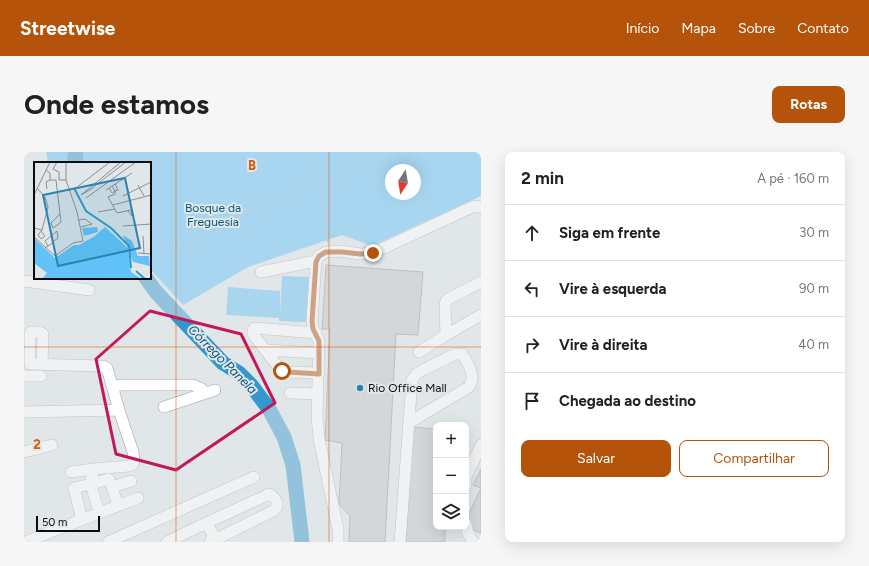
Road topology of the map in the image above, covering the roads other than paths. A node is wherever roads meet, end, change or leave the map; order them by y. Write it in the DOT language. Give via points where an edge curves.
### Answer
graph roads {
  1 [pos="481,207"];
  2 [pos="316,262"];
  3 [pos="261,272"];
  4 [pos="24,281"];
  5 [pos="481,282"];
  6 [pos="89,290"];
  7 [pos="481,315"];
  8 [pos="316,333"];
  9 [pos="446,335"];
  10 [pos="266,350"];
  11 [pos="418,352"];
  12 [pos="319,353"];
  13 [pos="42,364"];
  14 [pos="319,374"];
  15 [pos="24,376"];
  16 [pos="41,376"];
  17 [pos="112,386"];
  18 [pos="290,393"];
  19 [pos="318,394"];
  20 [pos="164,406"];
  21 [pos="119,410"];
  22 [pos="24,412"];
  23 [pos="410,422"];
  24 [pos="481,445"];
  25 [pos="52,446"];
  26 [pos="24,452"];
  27 [pos="93,469"];
  28 [pos="469,471"];
  29 [pos="71,472"];
  30 [pos="254,478"];
  31 [pos="131,481"];
  32 [pos="91,484"];
  33 [pos="112,487"];
  34 [pos="138,498"];
  35 [pos="118,505"];
  36 [pos="99,513"];
  37 [pos="82,520"];
  38 [pos="202,525"];
  39 [pos="467,530"];
  40 [pos="212,541"];
  41 [pos="25,542"];
  42 [pos="108,542"];
  43 [pos="167,542"];
  44 [pos="338,542"];
  45 [pos="400,542"];
  46 [pos="473,542"];
  1 -- 2 [label="street" via="470,208 373,253 326,252 319,256"];
  2 -- 3 [label="street"];
  2 -- 8 [label="street" via="312,321"];
  4 -- 6 [label="street"];
  5 -- 9 [label="street" via="446,301"];
  7 -- 9 [label="street"];
  8 -- 10 [label="street" via="255,328 252,334"];
  8 -- 12 [label="street"];
  9 -- 11 [label="street"];
  10 -- 12 [label="street"];
  10 -- 14 [label="street" via="282,371"];
  12 -- 14 [label="street"];
  13 -- 17 [label="street" via="103,366 107,368"];
  14 -- 19 [label="street"];
  15 -- 16 [label="street"];
  17 -- 20 [label="street" via="192,385 209,392"];
  17 -- 21 [label="street"];
  18 -- 19 [label="street"];
  19 -- 44 [label="street" via="319,439 338,529"];
  21 -- 22 [label="street"];
  21 -- 27 [label="street" via="134,461 129,466"];
  23 -- 23 [label="street" via="412,380 416,374 455,354 462,354 472,376 469,387"];
  23 -- 45 [label="street"];
  24 -- 28 [label="street"];
  25 -- 26 [label="street"];
  27 -- 29 [label="street"];
  27 -- 32 [label="street"];
  30 -- 42 [label="street"];
  31 -- 33 [label="street"];
  32 -- 33 [label="street" via="109,479"];
  32 -- 36 [label="street"];
  32 -- 37 [label="street" via="74,488"];
  33 -- 35 [label="street"];
  34 -- 35 [label="street"];
  35 -- 36 [label="street"];
  36 -- 37 [label="street"];
  37 -- 41 [label="street"];
  38 -- 40 [label="street" via="207,525 212,532"];
  38 -- 40 [label="street" via="269,494 274,496 277,501 276,509"];
  38 -- 43 [label="street"];
  39 -- 46 [label="street"];
}
